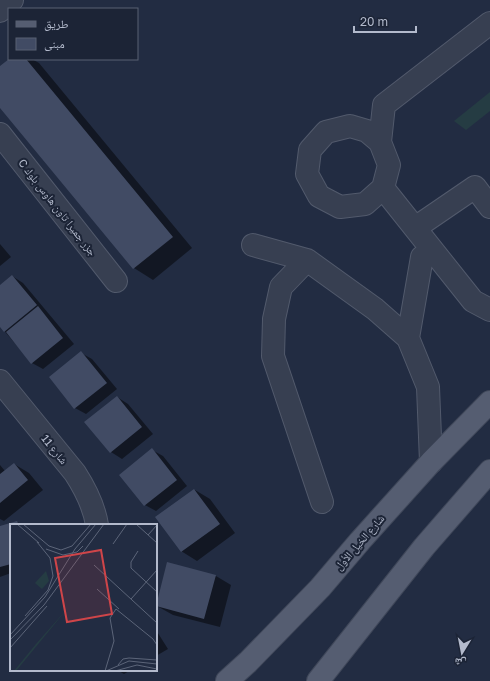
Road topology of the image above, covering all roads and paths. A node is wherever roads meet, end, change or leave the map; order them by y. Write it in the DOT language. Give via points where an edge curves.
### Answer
graph roads {
  1 [pos="12,0"];
  2 [pos="0,10"];
  3 [pos="490,23"];
  4 [pos="384,105"];
  5 [pos="350,126"];
  6 [pos="0,134"];
  7 [pos="380,142"];
  8 [pos="383,188"];
  9 [pos="490,207"];
  10 [pos="415,228"];
  11 [pos="253,245"];
  12 [pos="422,258"];
  13 [pos="307,260"];
  14 [pos="116,280"];
  15 [pos="490,310"];
  16 [pos="408,338"];
  17 [pos="0,380"];
  18 [pos="490,402"];
  19 [pos="431,462"];
  20 [pos="490,471"];
  21 [pos="322,502"];
  22 [pos="97,524"];
  23 [pos="226,681"];
  24 [pos="318,681"];
  1 -- 2 [label="street"];
  3 -- 4 [label="street"];
  4 -- 5 [label="street"];
  4 -- 7 [label="street"];
  5 -- 7 [label="street" via="367,131"];
  5 -- 8 [label="street" via="326,132 310,150 307,174 319,196 340,207 365,204"];
  6 -- 14 [label="street, C جزر جميرا تاون هاوس بلوك"];
  7 -- 8 [label="street" via="388,165"];
  8 -- 10 [label="street"];
  9 -- 10 [label="street" via="474,187"];
  10 -- 15 [label="street" via="473,301"];
  11 -- 13 [label="street"];
  12 -- 16 [label="street"];
  13 -- 16 [label="street" via="375,309"];
  13 -- 21 [label="street" via="281,287 274,319 273,356"];
  16 -- 19 [label="street" via="428,387"];
  17 -- 22 [label="street, شارع 11" via="75,473 91,502"];
  18 -- 19 [label="main road, شارع الخيل الأول"];
  19 -- 23 [label="main road, شارع الخيل الأول" via="320,588"];
  20 -- 24 [label="main road" via="424,548"];
}
